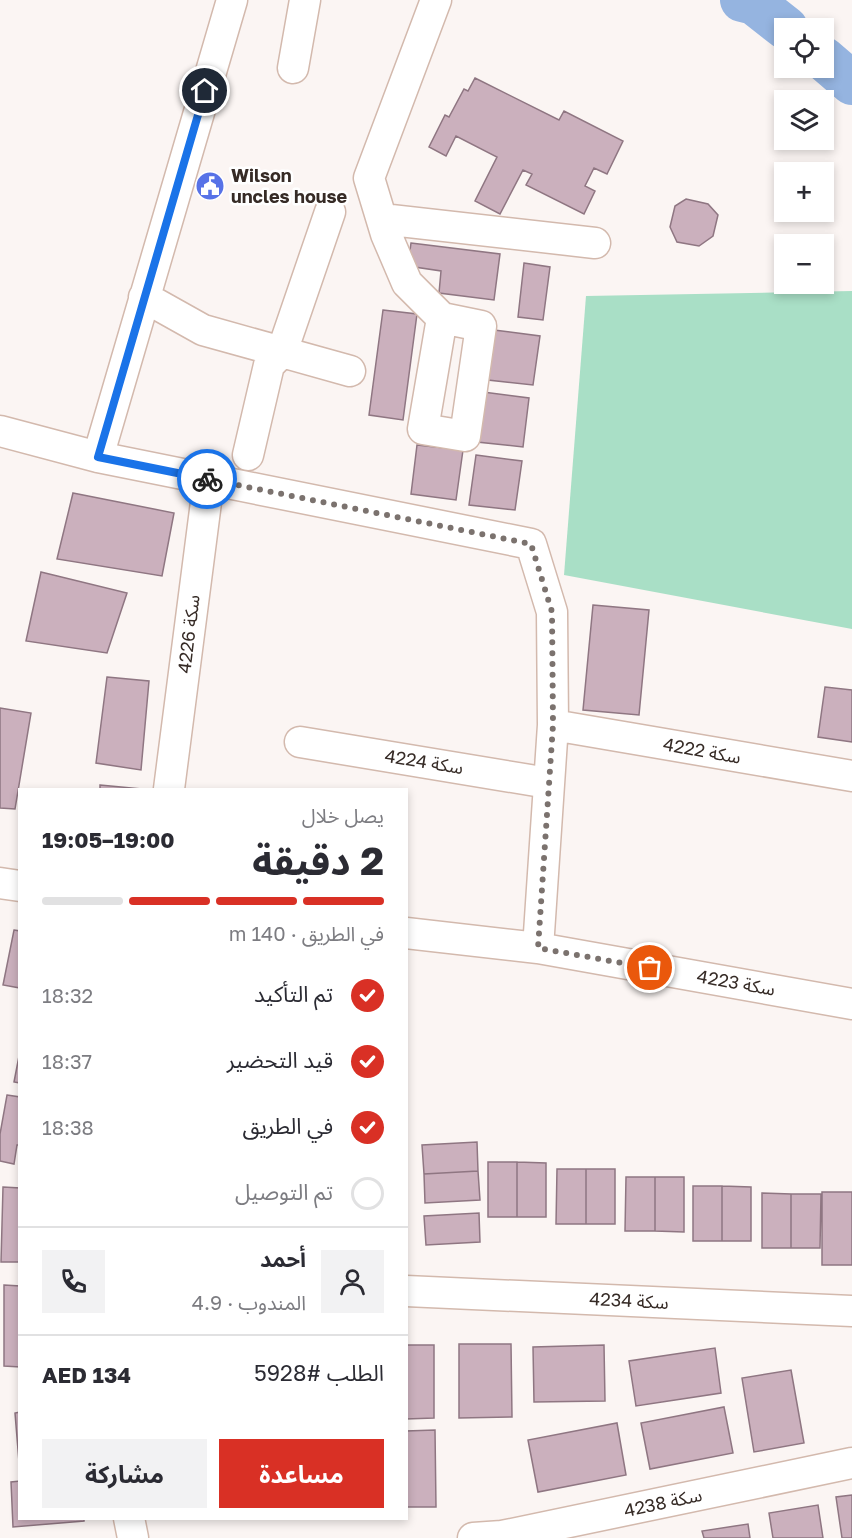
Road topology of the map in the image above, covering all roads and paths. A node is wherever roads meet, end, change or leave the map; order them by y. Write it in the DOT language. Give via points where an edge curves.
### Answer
graph roads {
  1 [pos="232,0"];
  2 [pos="304,0"];
  3 [pos="436,0"];
  4 [pos="293,68"];
  5 [pos="330,212"];
  6 [pos="382,219"];
  7 [pos="595,243"];
  8 [pos="144,297"];
  9 [pos="442,318"];
  10 [pos="282,352"];
  11 [pos="350,371"];
  12 [pos="0,431"];
  13 [pos="248,455"];
  14 [pos="98,457"];
  15 [pos="208,479"];
  16 [pos="553,725"];
  17 [pos="300,742"];
  18 [pos="852,776"];
  19 [pos="548,783"];
  20 [pos="169,788"];
  21 [pos="0,883"];
  22 [pos="18,886"];
  23 [pos="408,933"];
  24 [pos="538,948"];
  25 [pos="852,1004"];
  26 [pos="408,1291"];
  27 [pos="852,1311"];
  28 [pos="852,1463"];
  29 [pos="129,1520"];
  30 [pos="133,1538"];
  31 [pos="473,1538"];
  1 -- 8 [label="street"];
  2 -- 4 [label="street"];
  3 -- 6 [label="street" via="369,178"];
  5 -- 10 [label="street"];
  6 -- 7 [label="street"];
  6 -- 9 [label="street" via="407,283"];
  8 -- 10 [label="street" via="203,330"];
  8 -- 14 [label="street"];
  10 -- 11 [label="street"];
  10 -- 13 [label="street" via="269,365"];
  12 -- 14 [label="street"];
  14 -- 15 [label="street"];
  15 -- 16 [label="street" via="531,544 552,612"];
  15 -- 20 [label="street, سكة 4226"];
  16 -- 18 [label="street, سكة 4222"];
  16 -- 19 [label="street"];
  17 -- 19 [label="street, سكة 4224"];
  19 -- 24 [label="street"];
  21 -- 22 [label="street"];
  23 -- 24 [label="street, سكة 4223"];
  24 -- 25 [label="street, سكة 4223"];
  26 -- 27 [label="street, سكة 4234"];
  28 -- 31 [label="street, سكة 4238" via="502,1536"];
  29 -- 30 [label="street"];
}
